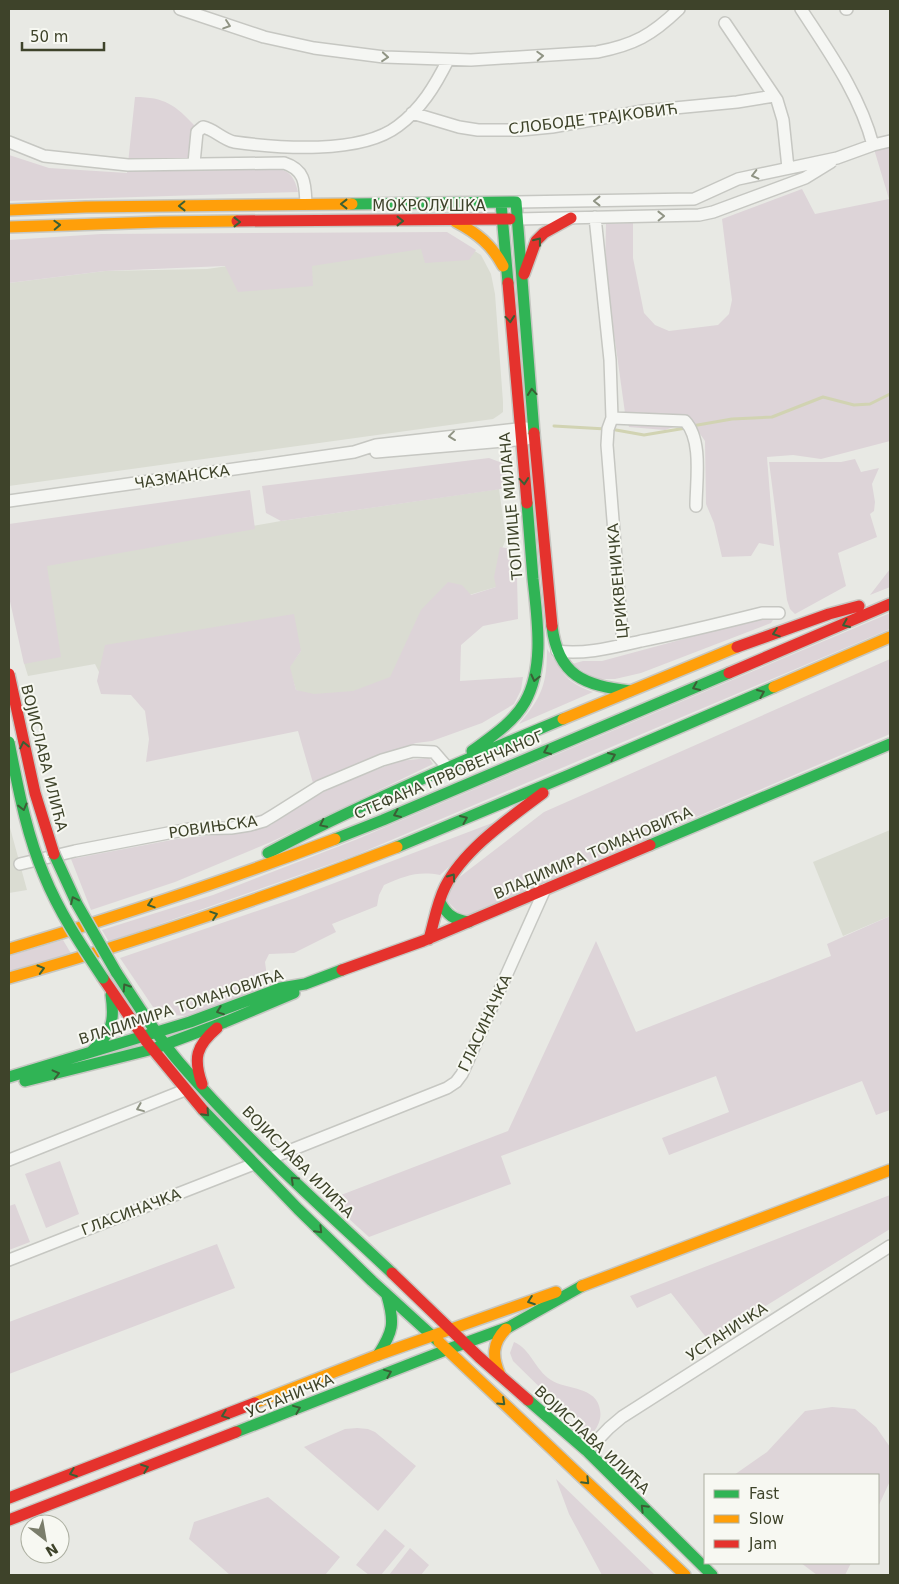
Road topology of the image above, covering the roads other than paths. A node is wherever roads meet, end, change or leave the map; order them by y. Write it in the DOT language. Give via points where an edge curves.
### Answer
graph roads {
  1 [pos="180,9"];
  2 [pos="680,9"];
  3 [pos="801,9"];
  4 [pos="725,23"];
  5 [pos="448,60"];
  6 [pos="774,96"];
  7 [pos="412,113"];
  8 [pos="890,141"];
  9 [pos="9,142"];
  10 [pos="873,145"];
  11 [pos="837,158"];
  12 [pos="194,163"];
  13 [pos="788,168"];
  14 [pos="516,202"];
  15 [pos="500,203"];
  16 [pos="306,204"];
  17 [pos="9,210"];
  18 [pos="595,217"];
  19 [pos="571,218"];
  20 [pos="517,219"];
  21 [pos="502,220"];
  22 [pos="452,221"];
  23 [pos="9,227"];
  24 [pos="506,270"];
  25 [pos="522,277"];
  26 [pos="612,418"];
  27 [pos="535,432"];
  28 [pos="520,434"];
  29 [pos="9,501"];
  30 [pos="696,506"];
  31 [pos="550,599"];
  32 [pos="535,600"];
  33 [pos="890,600"];
  34 [pos="890,604"];
  35 [pos="779,613"];
  36 [pos="890,638"];
  37 [pos="623,646"];
  38 [pos="557,651"];
  39 [pos="9,674"];
  40 [pos="630,691"];
  41 [pos="9,742"];
  42 [pos="890,744"];
  43 [pos="447,767"];
  44 [pos="567,775"];
  45 [pos="20,864"];
  46 [pos="214,884"];
  47 [pos="545,889"];
  48 [pos="440,902"];
  49 [pos="469,922"];
  50 [pos="429,939"];
  51 [pos="9,949"];
  52 [pos="9,978"];
  53 [pos="305,984"];
  54 [pos="111,991"];
  55 [pos="225,1022"];
  56 [pos="156,1032"];
  57 [pos="143,1036"];
  58 [pos="166,1045"];
  59 [pos="153,1049"];
  60 [pos="90,1052"];
  61 [pos="9,1077"];
  62 [pos="9,1085"];
  63 [pos="185,1090"];
  64 [pos="204,1090"];
  65 [pos="271,1158"];
  66 [pos="9,1160"];
  67 [pos="254,1164"];
  68 [pos="890,1170"];
  69 [pos="890,1246"];
  70 [pos="9,1260"];
  71 [pos="578,1288"];
  72 [pos="387,1296"];
  73 [pos="509,1327"];
  74 [pos="451,1330"];
  75 [pos="432,1336"];
  76 [pos="465,1343"];
  77 [pos="446,1350"];
  78 [pos="378,1355"];
  79 [pos="502,1378"];
  80 [pos="586,1452"];
  81 [pos="9,1498"];
  82 [pos="9,1520"];
  83 [pos="685,1575"];
  84 [pos="712,1575"];
  1 -- 5 [label="street, one-way" via="264,37 314,48 384,57"];
  5 -- 2 [label="street, one-way" via="597,52 621,47 654,31"];
  3 -- 10 [label="street" via="846,80"];
  4 -- 6 [label="street"];
  5 -- 7 [label="street" via="432,90"];
  6 -- 7 [label="street, СЛОБОДЕ ТРАЈКОВИЋ" via="643,111 520,130 478,130"];
  6 -- 13 [label="street" via="783,120"];
  7 -- 12 [label="street" via="396,128 383,134 330,146 258,146 226,140 203,127 197,132"];
  8 -- 10 [label="street, МОКРОЛУШКА"];
  9 -- 12 [label="street" via="44,156 80,161 155,166"];
  10 -- 11 [label="street, МОКРОЛУШКА"];
  11 -- 13 [label="street, МОКРОЛУШКА"];
  18 -- 11 [label="street, МОКРОЛУШКА, one-way" via="688,216 714,212 805,178"];
  12 -- 16 [label="street" via="288,164 303,178"];
  13 -- 14 [label="street, МОКРОЛУШКА, one-way" via="738,179 694,199"];
  14 -- 15 [label="main road, МОКРОЛУШКА"];
  14 -- 20 [label="main road, ТОПЛИЦЕ МИЛАНА"];
  15 -- 16 [label="main road, МОКРОЛУШКА, one-way"];
  15 -- 21 [label="main road, ТОПЛИЦЕ МИЛАНА"];
  16 -- 17 [label="main road, МОКРОЛУШКА, one-way"];
  18 -- 19 [label="street, МОКРОЛУШКА"];
  18 -- 26 [label="street, ЦРИКВЕНИЧКА" via="610,360"];
  19 -- 20 [label="street, МОКРОЛУШКА"];
  25 -- 19 [label="main road, one-way" via="536,241"];
  20 -- 21 [label="main road, МОКРОЛУШКА"];
  20 -- 25 [label="main road, ТОПЛИЦЕ МИЛАНА"];
  21 -- 22 [label="main road, МОКРОЛУШКА"];
  21 -- 24 [label="main road, ТОПЛИЦЕ МИЛАНА"];
  23 -- 22 [label="main road, МОКРОЛУШКА, one-way" via="150,222"];
  22 -- 24 [label="main road" via="488,241"];
  24 -- 28 [label="main road, ТОПЛИЦЕ МИЛАНА, one-way"];
  27 -- 25 [label="main road, ТОПЛИЦЕ МИЛАНА, one-way"];
  26 -- 30 [label="street" via="685,421 689,425 696,446"];
  26 -- 37 [label="street, ЦРИКВЕНИЧКА" via="607,445"];
  27 -- 28 [label="street, ЧАЗМАНСКА"];
  27 -- 31 [label="main road, ТОПЛИЦЕ МИЛАНА"];
  28 -- 29 [label="street, ЧАЗМАНСКА" via="376,445 354,452"];
  28 -- 32 [label="main road, ТОПЛИЦЕ МИЛАНА, one-way"];
  31 -- 32 [label="main road"];
  31 -- 38 [label="main road, ТОПЛИЦЕ МИЛАНА"];
  32 -- 43 [label="main road, ТОПЛИЦЕ МИЛАНА, one-way" via="537,664 533,686 523,706 500,730"];
  33 -- 40 [label="main road, one-way" via="855,607 792,628"];
  34 -- 46 [label="main road, СТЕФАНА ПРВОВЕНЧАНОГ, one-way" via="383,820"];
  35 -- 37 [label="street, ЦРИКВЕНИЧКА" via="762,613"];
  44 -- 36 [label="main road, one-way"];
  37 -- 38 [label="street" via="576,653"];
  38 -- 40 [label="main road, ТОПЛИЦЕ МИЛАНА" via="571,672 583,681"];
  56 -- 39 [label="main road, ВОЈИСЛАВА ИЛИЋА, one-way, bridge" via="77,906 49,840 31,776"];
  40 -- 43 [label="main road"];
  41 -- 54 [label="main road, ВОЈИСЛАВА ИЛИЋА, one-way, bridge" via="26,818 50,889"];
  42 -- 47 [label="main road, ВЛАДИМИРА ТОМАНОВИЋА"];
  43 -- 45 [label="street, РОВИЊСКА" via="434,752 399,754 320,786 264,821 231,828 189,829"];
  43 -- 46 [label="main road, one-way" via="314,829"];
  48 -- 44 [label="main road, one-way" via="456,870 526,806"];
  52 -- 44 [label="main road, one-way" via="254,901"];
  46 -- 51 [label="main road, СТЕФАНА ПРВОВЕНЧАНОГ, one-way"];
  47 -- 49 [label="main road, ВЛАДИМИРА ТОМАНОВИЋА"];
  47 -- 65 [label="street, ГЛАСИНАЧКА" via="456,1082"];
  48 -- 49 [label="main road" via="452,919"];
  48 -- 50 [label="main road"];
  49 -- 50 [label="main road, ВЛАДИМИРА ТОМАНОВИЋА"];
  50 -- 53 [label="main road, ВЛАДИМИРА ТОМАНОВИЋА"];
  53 -- 55 [label="main road, ВЛАДИМИРА ТОМАНОВИЋА" via="292,995"];
  53 -- 56 [label="main road, ВЛАДИМИРА ТОМАНОВИЋА, one-way" via="281,988"];
  54 -- 57 [label="main road, ВОЈИСЛАВА ИЛИЋА"];
  54 -- 60 [label="main road" via="112,1029"];
  55 -- 58 [label="main road, ВЛАДИМИРА ТОМАНОВИЋА"];
  55 -- 64 [label="main road" via="208,1035 198,1049 196,1063"];
  56 -- 57 [label="main road, ВЛАДИМИРА ТОМАНОВИЋА"];
  56 -- 58 [label="main road, ВОЈИСЛАВА ИЛИЋА"];
  57 -- 59 [label="main road, ВОЈИСЛАВА ИЛИЋА"];
  57 -- 60 [label="main road, ВЛАДИМИРА ТОМАНОВИЋА"];
  58 -- 59 [label="main road, ВЛАДИМИРА ТОМАНОВИЋА"];
  58 -- 64 [label="main road, ВОЈИСЛАВА ИЛИЋА"];
  62 -- 59 [label="main road, ВЛАДИМИРА ТОМАНОВИЋА, one-way"];
  59 -- 63 [label="main road, ВОЈИСЛАВА ИЛИЋА"];
  60 -- 61 [label="main road, ВЛАДИМИРА ТОМАНОВИЋА"];
  63 -- 66 [label="street, one-way"];
  63 -- 67 [label="main road, ВОЈИСЛАВА ИЛИЋА, one-way"];
  64 -- 65 [label="main road, ВОЈИСЛАВА ИЛИЋА"];
  74 -- 65 [label="main road, ВОЈИСЛАВА ИЛИЋА, one-way"];
  67 -- 70 [label="street, ГЛАСИНАЧКА"];
  67 -- 72 [label="main road, ВОЈИСЛАВА ИЛИЋА, one-way"];
  68 -- 71 [label="main road, УСТАНИЧКА"];
  69 -- 80 [label="street, УСТАНИЧКА" via="622,1417"];
  71 -- 73 [label="main road, УСТАНИЧКА"];
  71 -- 74 [label="main road, УСТАНИЧКА, one-way" via="552,1293"];
  72 -- 75 [label="main road, ВОЈИСЛАВА ИЛИЋА"];
  72 -- 78 [label="main road" via="393,1324"];
  73 -- 76 [label="main road, УСТАНИЧКА"];
  73 -- 79 [label="main road" via="495,1341 493,1358"];
  74 -- 75 [label="main road, УСТАНИЧКА"];
  74 -- 76 [label="main road, ВОЈИСЛАВА ИЛИЋА"];
  75 -- 77 [label="main road, ВОЈИСЛАВА ИЛИЋА"];
  75 -- 78 [label="main road, УСТАНИЧКА"];
  76 -- 77 [label="main road, УСТАНИЧКА"];
  76 -- 79 [label="main road, ВОЈИСЛАВА ИЛИЋА"];
  82 -- 77 [label="main road, УСТАНИЧКА, one-way"];
  77 -- 83 [label="main road, ВОЈИСЛАВА ИЛИЋА, one-way"];
  78 -- 81 [label="main road, УСТАНИЧКА, one-way"];
  79 -- 80 [label="main road, ВОЈИСЛАВА ИЛИЋА"];
  84 -- 80 [label="main road, ВОЈИСЛАВА ИЛИЋА, one-way"];
}
